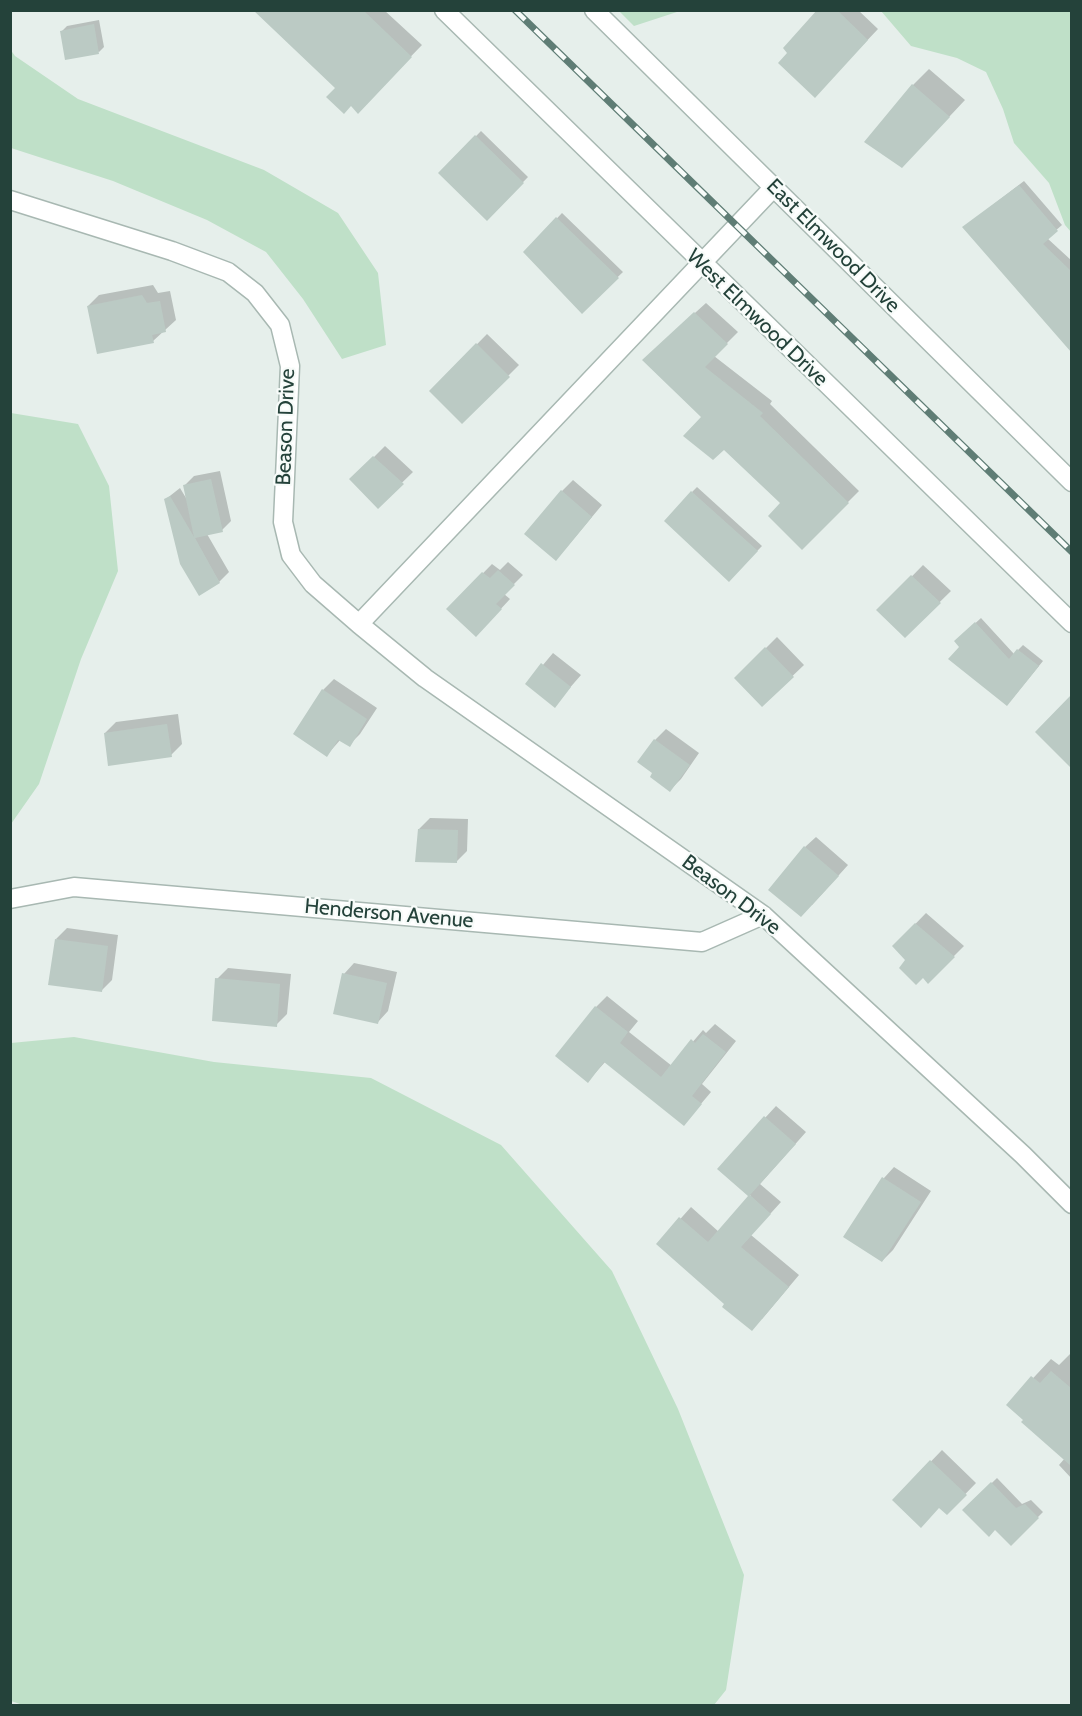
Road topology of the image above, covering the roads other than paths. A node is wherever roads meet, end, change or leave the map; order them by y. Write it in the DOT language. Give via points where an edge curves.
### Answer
graph roads {
  1 [pos="444,10"];
  2 [pos="594,10"];
  3 [pos="774,187"];
  4 [pos="10,200"];
  5 [pos="700,263"];
  6 [pos="1071,482"];
  7 [pos="1071,623"];
  8 [pos="359,624"];
  9 [pos="10,899"];
  10 [pos="763,915"];
  11 [pos="1071,1204"];
  1 -- 5 [label="street, West Elmwood Drive"];
  2 -- 3 [label="street, East Elmwood Drive"];
  3 -- 5 [label="street"];
  3 -- 6 [label="street, East Elmwood Drive"];
  4 -- 8 [label="street, Beason Drive" via="228,272 255,293 280,325 290,366 283,522 291,555 313,584"];
  5 -- 7 [label="street, West Elmwood Drive"];
  5 -- 8 [label="street"];
  8 -- 10 [label="street, Beason Drive" via="425,678"];
  9 -- 10 [label="street, Henderson Avenue" via="74,887 702,942"];
  10 -- 11 [label="street, Beason Drive" via="1017,1149"];
}
